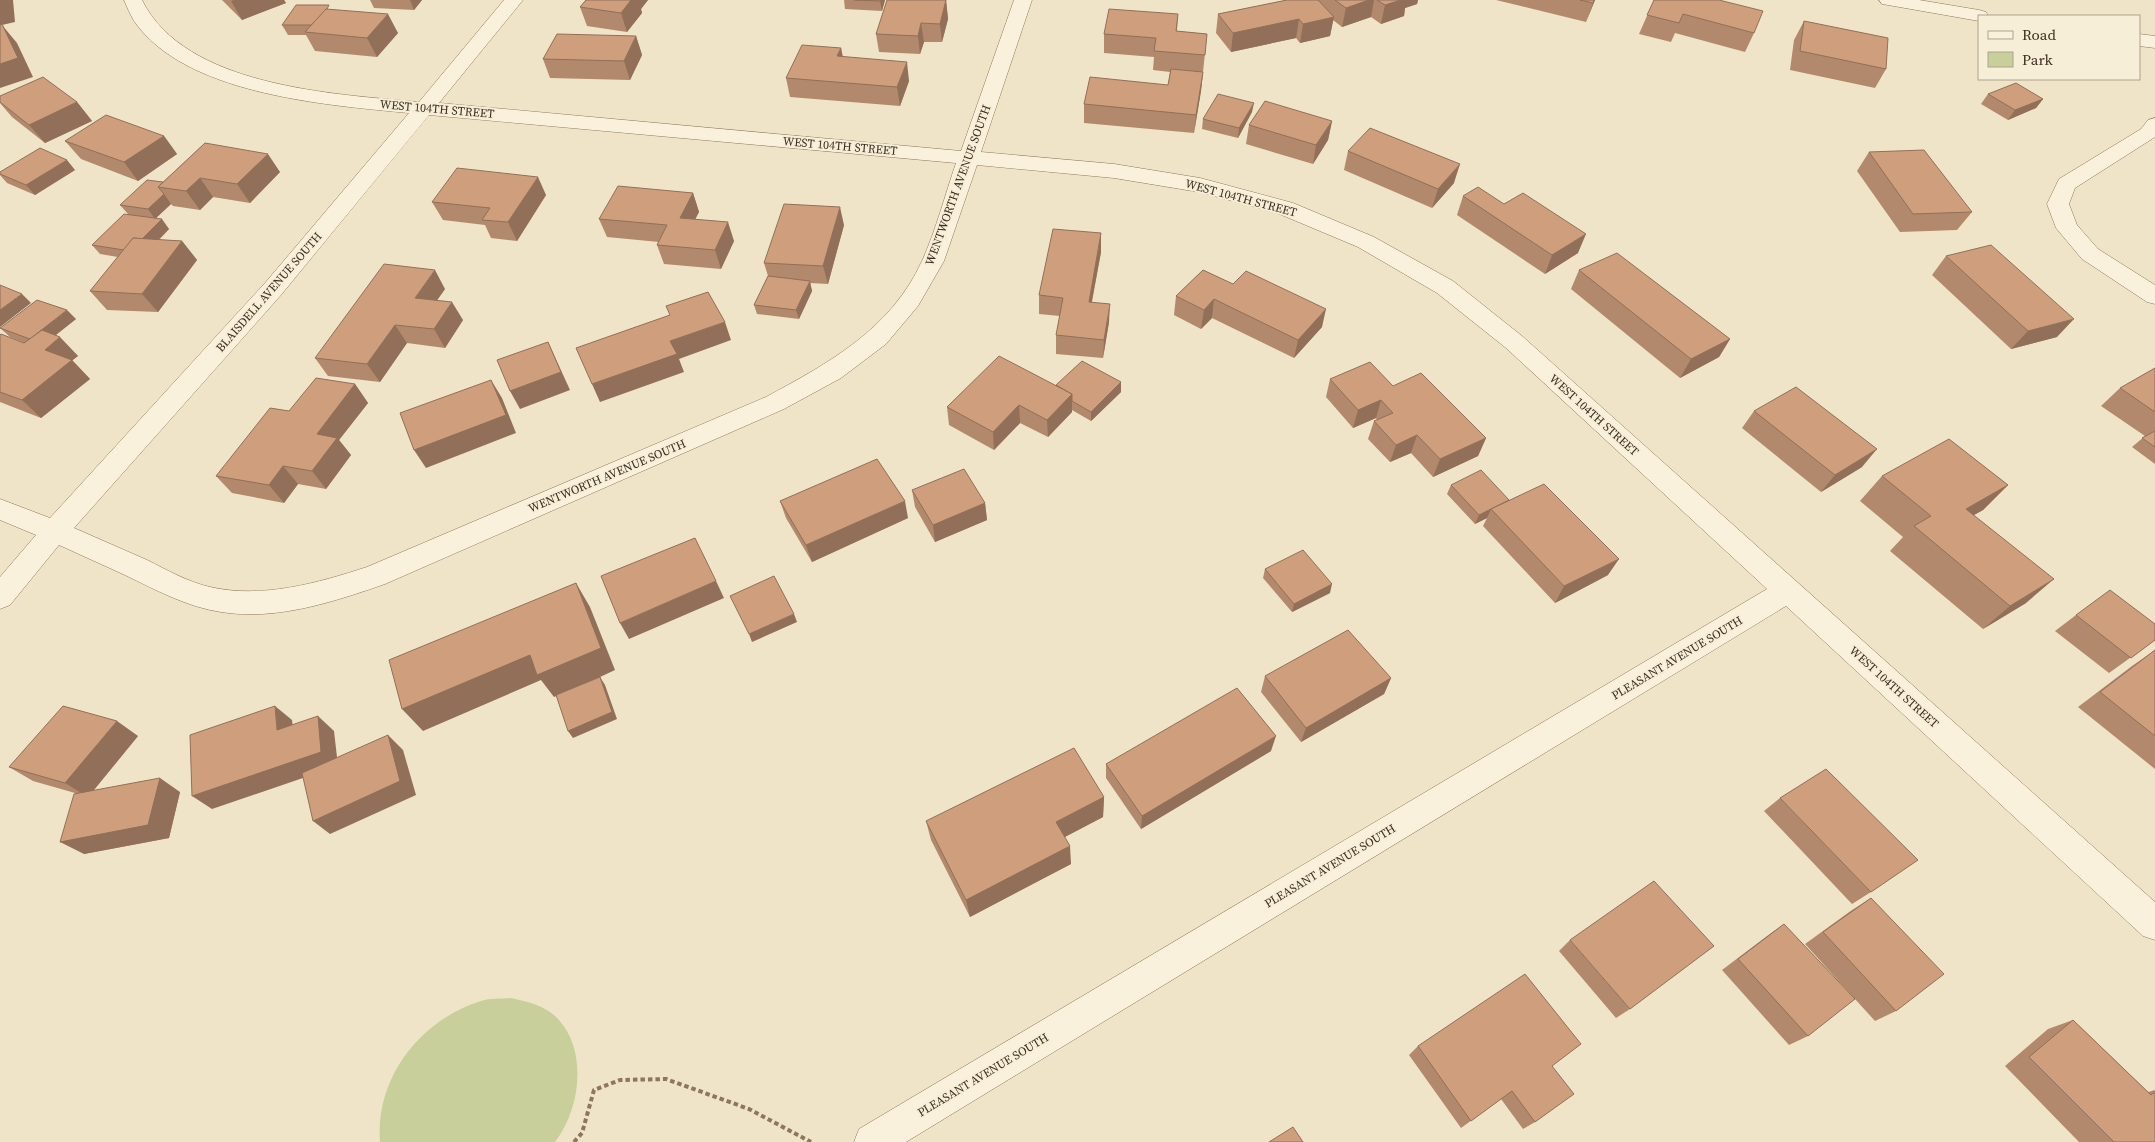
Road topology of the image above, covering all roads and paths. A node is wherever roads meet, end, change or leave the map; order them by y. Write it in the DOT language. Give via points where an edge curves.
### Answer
graph roads {
  1 [pos="133,0"];
  2 [pos="514,0"];
  3 [pos="1023,0"];
  4 [pos="1888,0"];
  5 [pos="1978,16"];
  6 [pos="424,108"];
  7 [pos="2155,124"];
  8 [pos="968,158"];
  9 [pos="2155,296"];
  10 [pos="0,509"];
  11 [pos="55,531"];
  12 [pos="1788,591"];
  13 [pos="0,597"];
  14 [pos="2155,924"];
  15 [pos="574,1142"];
  16 [pos="811,1142"];
  17 [pos="872,1142"];
  1 -- 6 [label="street, WEST 104TH STREET" via="136,10 157,36 190,59 234,78 285,92"];
  2 -- 6 [label="street, BLAISDELL AVENUE SOUTH"];
  3 -- 8 [label="street, WENTWORTH AVENUE SOUTH"];
  4 -- 5 [label="street"];
  6 -- 8 [label="street, WEST 104TH STREET"];
  6 -- 11 [label="street, BLAISDELL AVENUE SOUTH" via="273,289"];
  7 -- 9 [label="street" via="2148,133 2066,184 2058,204 2067,228 2090,254"];
  8 -- 11 [label="street, WENTWORTH AVENUE SOUTH" via="933,261 910,300 878,338 832,372 775,403 375,576 324,593 269,602 222,601 180,588"];
  8 -- 12 [label="street, WEST 104TH STREET" via="1114,171 1200,185 1285,208 1366,242 1445,287 1514,342"];
  10 -- 11 [label="street"];
  11 -- 13 [label="street"];
  12 -- 14 [label="street, WEST 104TH STREET"];
  12 -- 17 [label="street, PLEASANT AVENUE SOUTH"];
  15 -- 16 [label="path" via="582,1133 594,1090 620,1080 666,1079 749,1109"];
}
